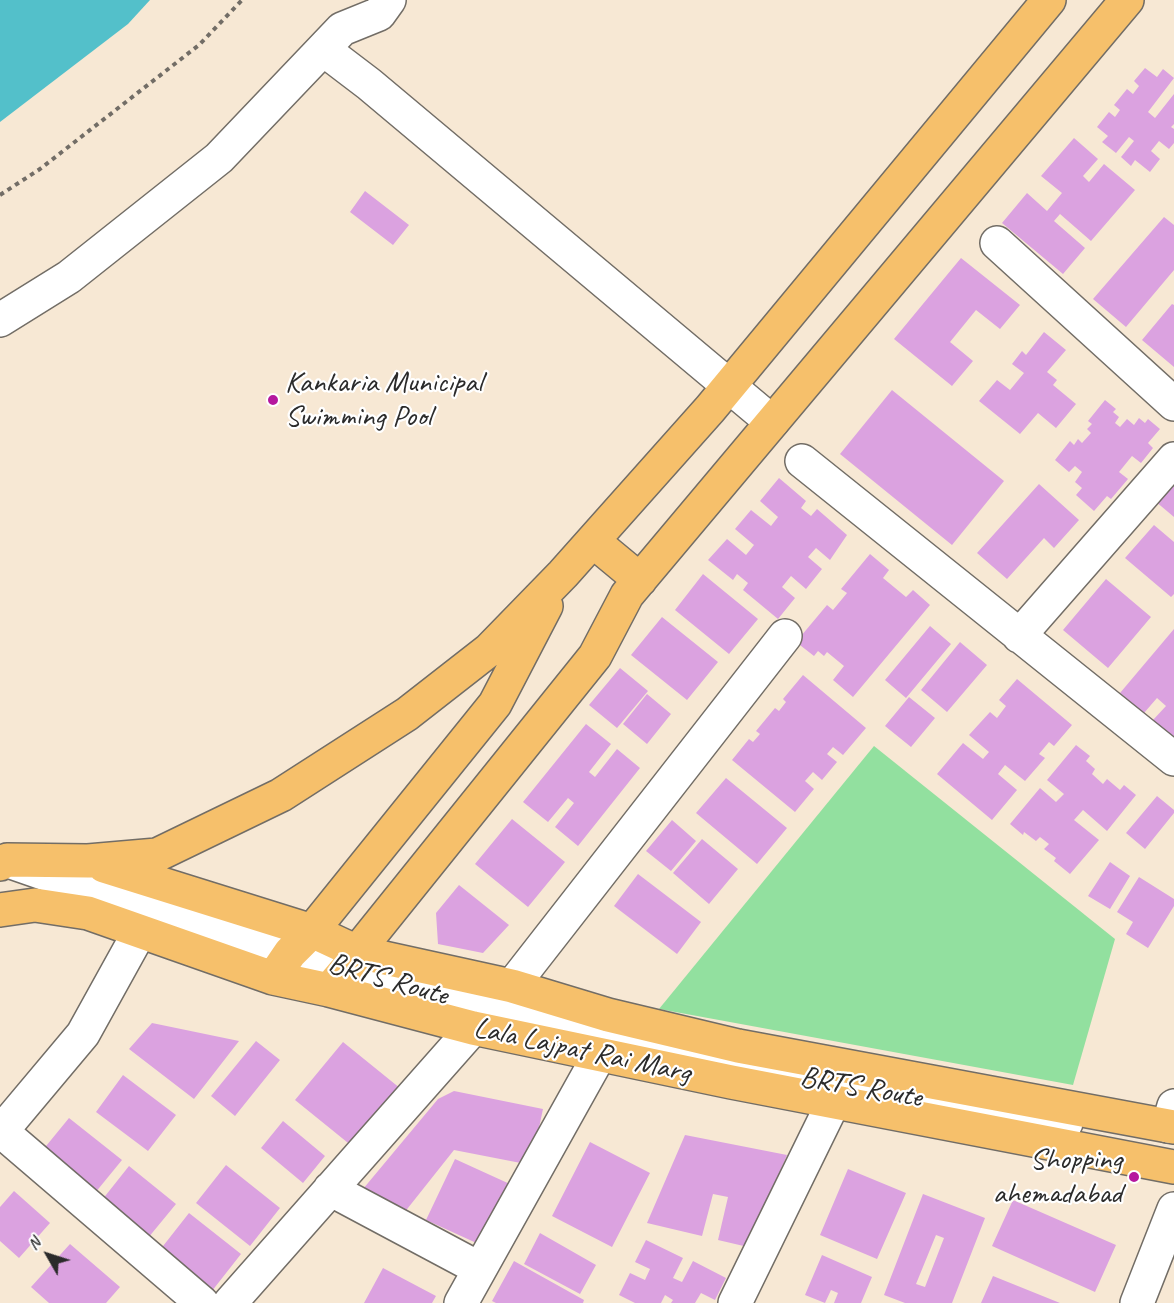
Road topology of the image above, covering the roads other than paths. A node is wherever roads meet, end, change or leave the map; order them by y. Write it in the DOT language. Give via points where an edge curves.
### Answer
graph roads {
  1 [pos="389,0"];
  2 [pos="1050,0"];
  3 [pos="1127,0"];
  4 [pos="323,49"];
  5 [pos="997,243"];
  6 [pos="0,320"];
  7 [pos="730,386"];
  8 [pos="1174,404"];
  9 [pos="772,422"];
  10 [pos="1174,459"];
  11 [pos="802,461"];
  12 [pos="593,541"];
  13 [pos="563,574"];
  14 [pos="640,580"];
  15 [pos="785,636"];
  16 [pos="1019,636"];
  17 [pos="1174,759"];
  18 [pos="2,860"];
  19 [pos="88,861"];
  20 [pos="0,910"];
  21 [pos="140,931"];
  22 [pos="292,954"];
  23 [pos="344,970"];
  24 [pos="512,986"];
  25 [pos="473,1028"];
  26 [pos="600,1054"];
  27 [pos="834,1101"];
  28 [pos="1173,1125"];
  29 [pos="1,1132"];
  30 [pos="1174,1167"];
  31 [pos="330,1190"];
  32 [pos="1174,1209"];
  33 [pos="480,1269"];
  34 [pos="202,1303"];
  35 [pos="230,1303"];
  36 [pos="461,1303"];
  37 [pos="735,1303"];
  38 [pos="1137,1303"];
  1 -- 4 [label="street" via="379,14 342,29"];
  2 -- 7 [label="main road"];
  3 -- 9 [label="main road"];
  4 -- 6 [label="street" via="219,158 69,277"];
  4 -- 7 [label="street"];
  5 -- 8 [label="street"];
  7 -- 9 [label="street"];
  7 -- 12 [label="main road"];
  9 -- 14 [label="main road"];
  10 -- 16 [label="street"];
  11 -- 16 [label="street"];
  12 -- 13 [label="main road"];
  12 -- 14 [label="main road"];
  13 -- 19 [label="main road" via="489,650 407,714 282,795 158,855"];
  13 -- 22 [label="main road" via="495,704"];
  14 -- 23 [label="main road" via="627,595 595,656"];
  15 -- 24 [label="street"];
  16 -- 17 [label="street"];
  18 -- 19 [label="main road"];
  18 -- 22 [label="street, BRTS Route"];
  19 -- 22 [label="main road, Lala Lajpat Rai Marg"];
  20 -- 21 [label="main road, Lala Lajpat Rai Marg" via="35,905 88,913"];
  21 -- 22 [label="main road, Lala Lajpat Rai Marg"];
  21 -- 29 [label="street" via="83,1034"];
  22 -- 23 [label="main road, Lala Lajpat Rai Marg"];
  22 -- 23 [label="main road, Lala Lajpat Rai Marg"];
  23 -- 24 [label="main road, Lala Lajpat Rai Marg"];
  23 -- 25 [label="main road, Lala Lajpat Rai Marg"];
  23 -- 28 [label="street, BRTS Route" via="582,1030 807,1080"];
  24 -- 28 [label="main road, Lala Lajpat Rai Marg" via="608,1015 738,1046"];
  25 -- 26 [label="main road, Lala Lajpat Rai Marg"];
  25 -- 31 [label="street"];
  26 -- 27 [label="main road, Lala Lajpat Rai Marg"];
  26 -- 33 [label="street"];
  27 -- 30 [label="main road, Lala Lajpat Rai Marg"];
  27 -- 37 [label="street"];
  29 -- 34 [label="street"];
  31 -- 33 [label="street"];
  31 -- 35 [label="street"];
  32 -- 38 [label="street"];
  33 -- 36 [label="street"];
}
